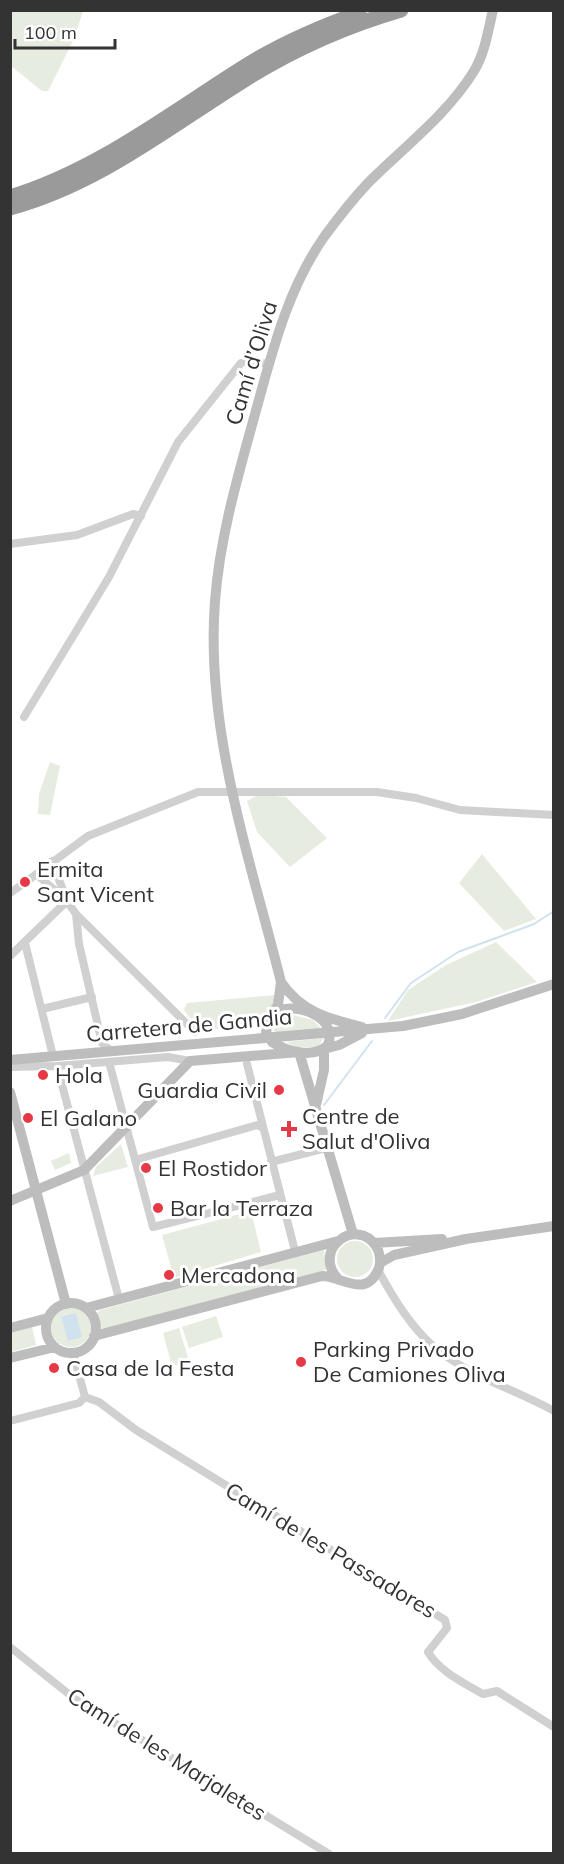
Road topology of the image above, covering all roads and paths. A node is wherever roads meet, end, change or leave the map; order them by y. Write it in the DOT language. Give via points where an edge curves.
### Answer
graph roads {
  1 [pos="368,10"];
  2 [pos="400,10"];
  3 [pos="493,10"];
  4 [pos="10,197"];
  5 [pos="10,208"];
  6 [pos="269,364"];
  7 [pos="141,516"];
  8 [pos="10,544"];
  9 [pos="24,717"];
  10 [pos="233,791"];
  11 [pos="554,815"];
  12 [pos="52,861"];
  13 [pos="36,874"];
  14 [pos="10,893"];
  15 [pos="67,901"];
  16 [pos="76,914"];
  17 [pos="25,943"];
  18 [pos="10,956"];
  19 [pos="281,982"];
  20 [pos="554,984"];
  21 [pos="92,997"];
  22 [pos="42,1009"];
  23 [pos="311,1013"];
  24 [pos="269,1017"];
  25 [pos="370,1030"];
  26 [pos="195,1032"];
  27 [pos="329,1033"];
  28 [pos="269,1038"];
  29 [pos="339,1045"];
  30 [pos="324,1049"];
  31 [pos="299,1052"];
  32 [pos="110,1056"];
  33 [pos="10,1060"];
  34 [pos="55,1061"];
  35 [pos="190,1061"];
  36 [pos="247,1064"];
  37 [pos="10,1067"];
  38 [pos="324,1070"];
  39 [pos="10,1092"];
  40 [pos="317,1115"];
  41 [pos="126,1127"];
  42 [pos="261,1127"];
  43 [pos="326,1148"];
  44 [pos="135,1160"];
  45 [pos="271,1162"];
  46 [pos="84,1170"];
  47 [pos="36,1190"];
  48 [pos="280,1195"];
  49 [pos="10,1201"];
  50 [pos="554,1226"];
  51 [pos="352,1234"];
  52 [pos="466,1239"];
  53 [pos="338,1241"];
  54 [pos="374,1243"];
  55 [pos="295,1251"];
  56 [pos="379,1267"];
  57 [pos="339,1280"];
  58 [pos="119,1299"];
  59 [pos="66,1304"];
  60 [pos="86,1308"];
  61 [pos="48,1318"];
  62 [pos="10,1328"];
  63 [pos="94,1336"];
  64 [pos="55,1347"];
  65 [pos="73,1353"];
  66 [pos="10,1358"];
  67 [pos="85,1397"];
  68 [pos="554,1411"];
  69 [pos="10,1421"];
  70 [pos="10,1647"];
  71 [pos="554,1727"];
  72 [pos="329,1854"];
  1 -- 4 [label="highway" via="269,52 121,147"];
  2 -- 5 [label="highway" via="299,50 113,165"];
  3 -- 6 [label="street, Camí d’Oliva" via="482,54 466,82 431,123 355,197 319,244 293,293"];
  6 -- 7 [label="street" via="248,361 237,366 184,431"];
  6 -- 10 [label="street, Camí d’Oliva" via="228,509 215,602 215,677"];
  7 -- 8 [label="street" via="133,514 70,537"];
  7 -- 9 [label="street"];
  10 -- 11 [label="street" via="377,792 460,810"];
  10 -- 12 [label="street" via="198,792 179,798 94,833"];
  10 -- 19 [label="street, Camí d’Oliva"];
  12 -- 13 [label="street"];
  12 -- 15 [label="street"];
  13 -- 14 [label="street"];
  13 -- 15 [label="street"];
  15 -- 16 [label="street"];
  15 -- 17 [label="street"];
  16 -- 21 [label="street"];
  16 -- 26 [label="street"];
  17 -- 18 [label="street"];
  17 -- 22 [label="street"];
  19 -- 23 [label="street"];
  19 -- 24 [label="street" via="280,999"];
  20 -- 25 [label="street" via="446,1018"];
  21 -- 22 [label="street"];
  21 -- 32 [label="street" via="102,1043"];
  22 -- 34 [label="street"];
  23 -- 24 [label="street" via="292,1008"];
  23 -- 25 [label="street"];
  23 -- 27 [label="street" via="324,1022"];
  24 -- 28 [label="street"];
  25 -- 27 [label="street, Carretera de Gandia"];
  25 -- 29 [label="street"];
  27 -- 28 [label="street, Carretera de Gandia"];
  27 -- 30 [label="street"];
  28 -- 31 [label="street" via="279,1046"];
  28 -- 32 [label="street, Carretera de Gandia"];
  29 -- 30 [label="street"];
  29 -- 38 [label="street"];
  30 -- 31 [label="street"];
  30 -- 38 [label="street"];
  31 -- 35 [label="street"];
  31 -- 40 [label="street"];
  32 -- 34 [label="street, Carretera de Gandia"];
  32 -- 35 [label="street, Carretera de Gandia"];
  32 -- 41 [label="street"];
  33 -- 34 [label="street, Carretera de Gandia"];
  34 -- 37 [label="street, Carretera de Gandia"];
  34 -- 46 [label="street"];
  35 -- 41 [label="street"];
  36 -- 42 [label="street" via="263,1122"];
  38 -- 40 [label="street" via="316,1099"];
  39 -- 47 [label="street"];
  40 -- 43 [label="street"];
  41 -- 44 [label="street"];
  41 -- 46 [label="street"];
  42 -- 44 [label="street"];
  42 -- 45 [label="street"];
  43 -- 45 [label="street"];
  43 -- 51 [label="street"];
  44 -- 48 [label="street" via="153,1227"];
  45 -- 48 [label="street"];
  46 -- 47 [label="street"];
  46 -- 58 [label="street"];
  47 -- 49 [label="street"];
  47 -- 59 [label="street"];
  48 -- 55 [label="street"];
  50 -- 52 [label="street"];
  51 -- 53 [label="street"];
  51 -- 54 [label="street"];
  52 -- 54 [label="street"];
  52 -- 56 [label="street" via="393,1255"];
  53 -- 55 [label="street"];
  53 -- 57 [label="street" via="329,1261"];
  54 -- 56 [label="street"];
  55 -- 58 [label="street"];
  56 -- 57 [label="street" via="368,1282 346,1284"];
  56 -- 68 [label="street" via="407,1319 437,1349"];
  57 -- 63 [label="street" via="322,1276"];
  58 -- 60 [label="street"];
  59 -- 60 [label="street"];
  59 -- 61 [label="street"];
  60 -- 63 [label="street" via="94,1319"];
  61 -- 62 [label="street"];
  61 -- 64 [label="street" via="47,1335"];
  63 -- 65 [label="street" via="86,1348"];
  64 -- 65 [label="street"];
  64 -- 66 [label="street"];
  65 -- 67 [label="street"];
  67 -- 69 [label="street" via="80,1403"];
  67 -- 71 [label="street, Camí de les Passadores" via="99,1402 145,1436 445,1620 447,1628 428,1652 434,1660 483,1694 497,1691"];
  70 -- 72 [label="street, Camí de les Marjaletes" via="75,1699"];
}
